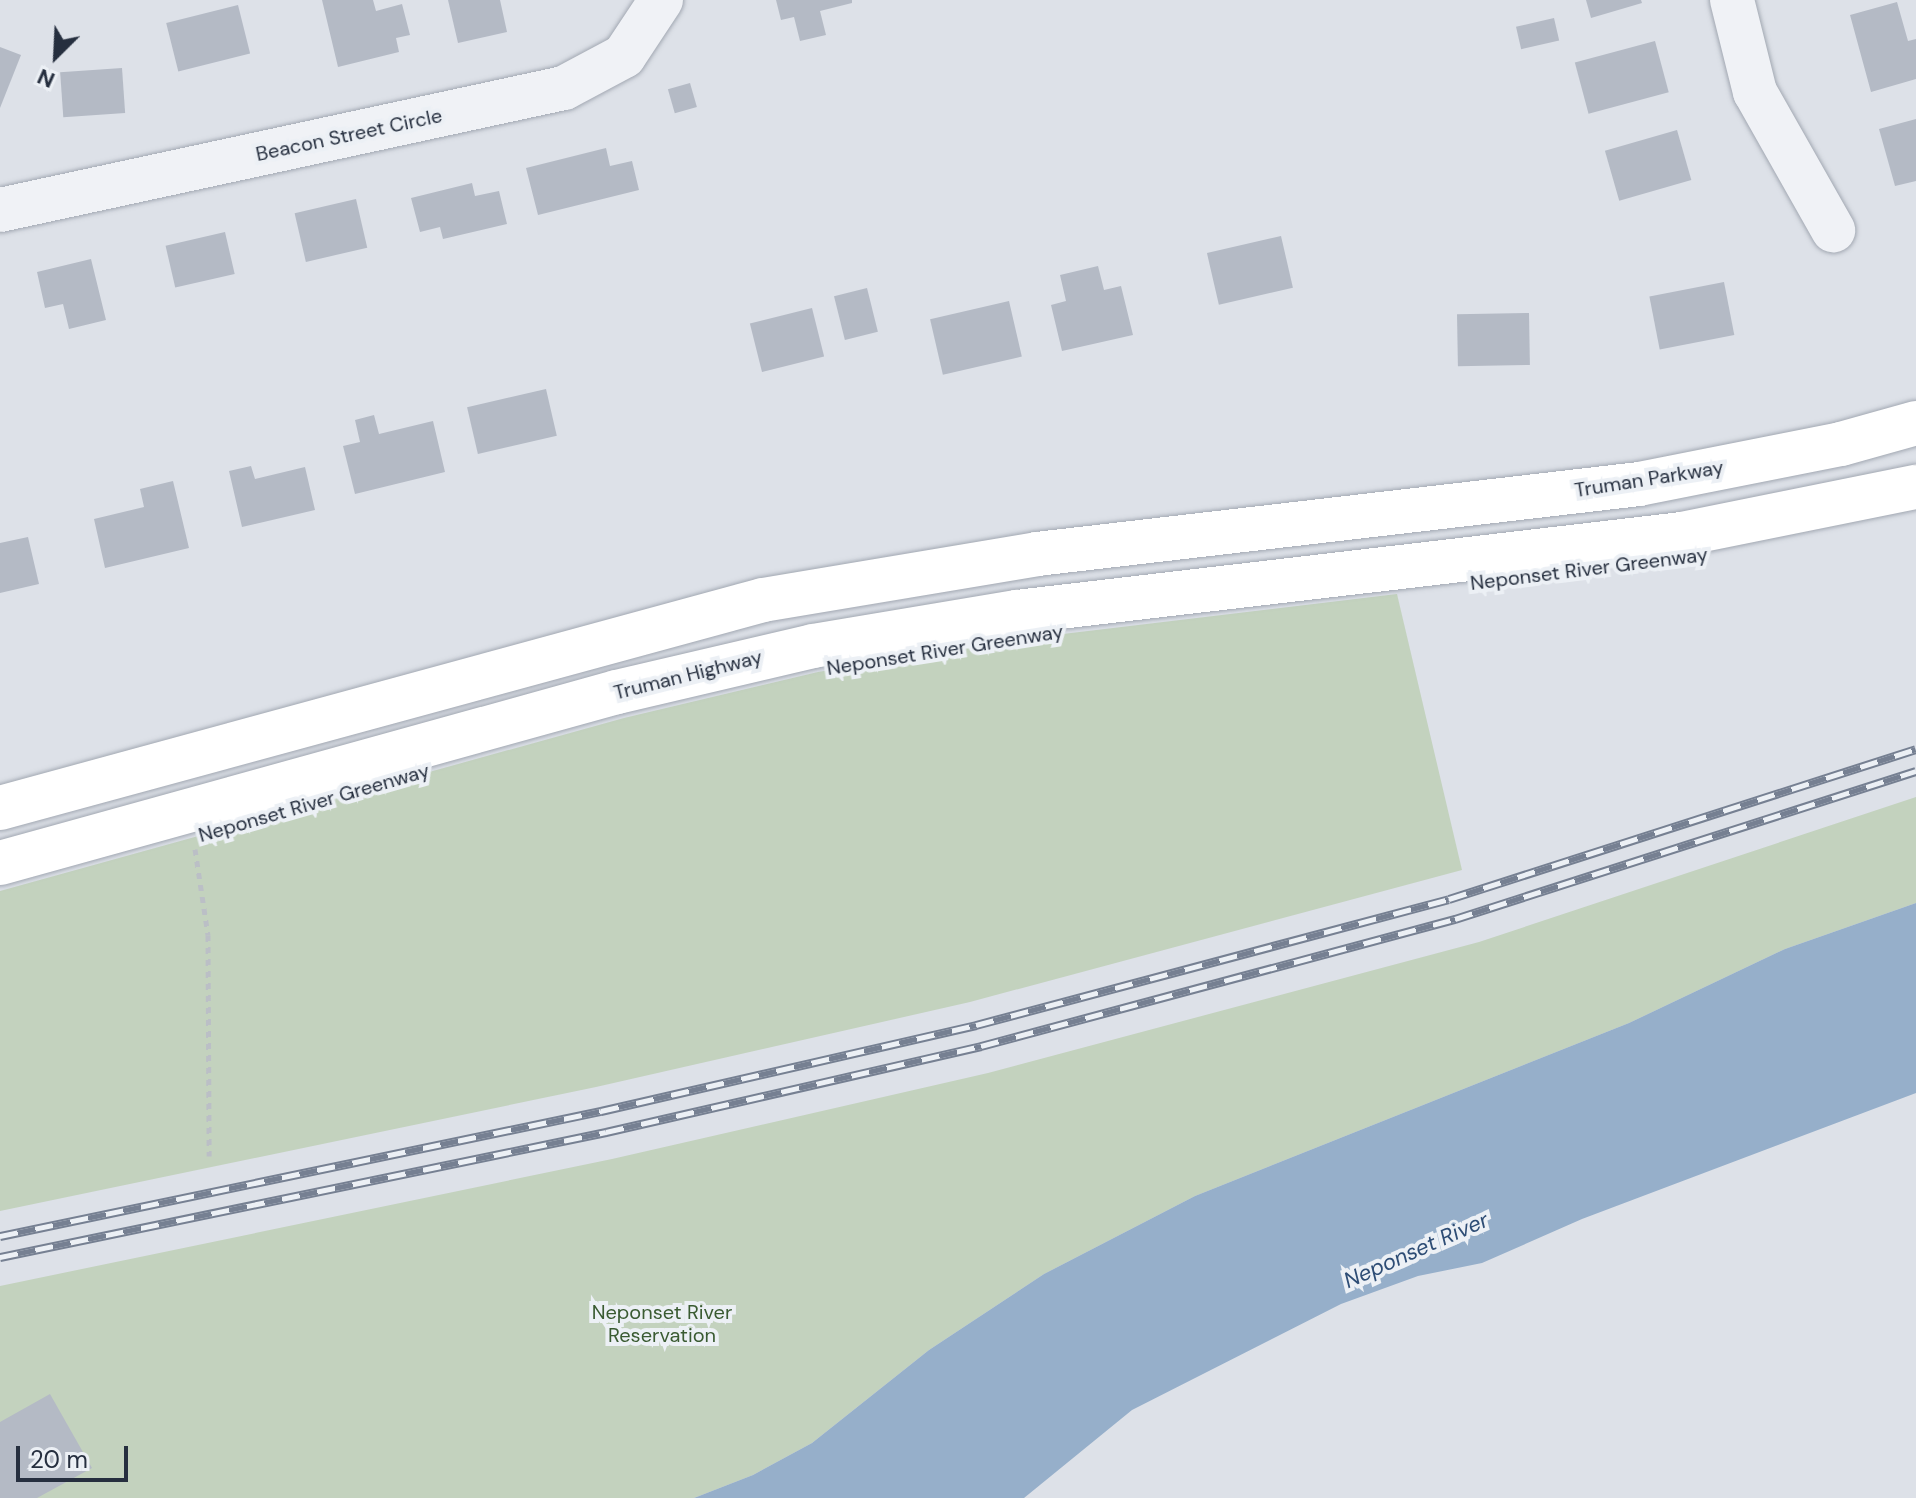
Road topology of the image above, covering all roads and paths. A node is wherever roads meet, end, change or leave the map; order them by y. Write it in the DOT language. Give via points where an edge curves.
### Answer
graph roads {
  1 [pos="661,0"];
  2 [pos="1732,0"];
  3 [pos="0,210"];
  4 [pos="1833,230"];
  5 [pos="1916,423"];
  6 [pos="1916,487"];
  7 [pos="293,728"];
  8 [pos="306,780"];
  9 [pos="0,808"];
  10 [pos="191,832"];
  11 [pos="211,848"];
  12 [pos="181,856"];
  13 [pos="0,863"];
  14 [pos="209,1156"];
  1 -- 3 [label="street, Beacon Street Circle" via="624,56 564,88"];
  2 -- 4 [label="street" via="1755,92"];
  5 -- 7 [label="main road, Truman Parkway" via="1707,472 1022,556 794,594 624,634"];
  6 -- 8 [label="main road, Truman Highway" via="1682,534 1017,612 813,646 617,692"];
  7 -- 8 [label="main road"];
  7 -- 9 [label="main road"];
  8 -- 10 [label="main road, Truman Highway"];
  10 -- 11 [label="path, Neponset River Greenway"];
  10 -- 12 [label="path, Neponset River Greenway"];
  10 -- 13 [label="main road, Truman Highway"];
  10 -- 14 [label="path" via="208,935"];
}
